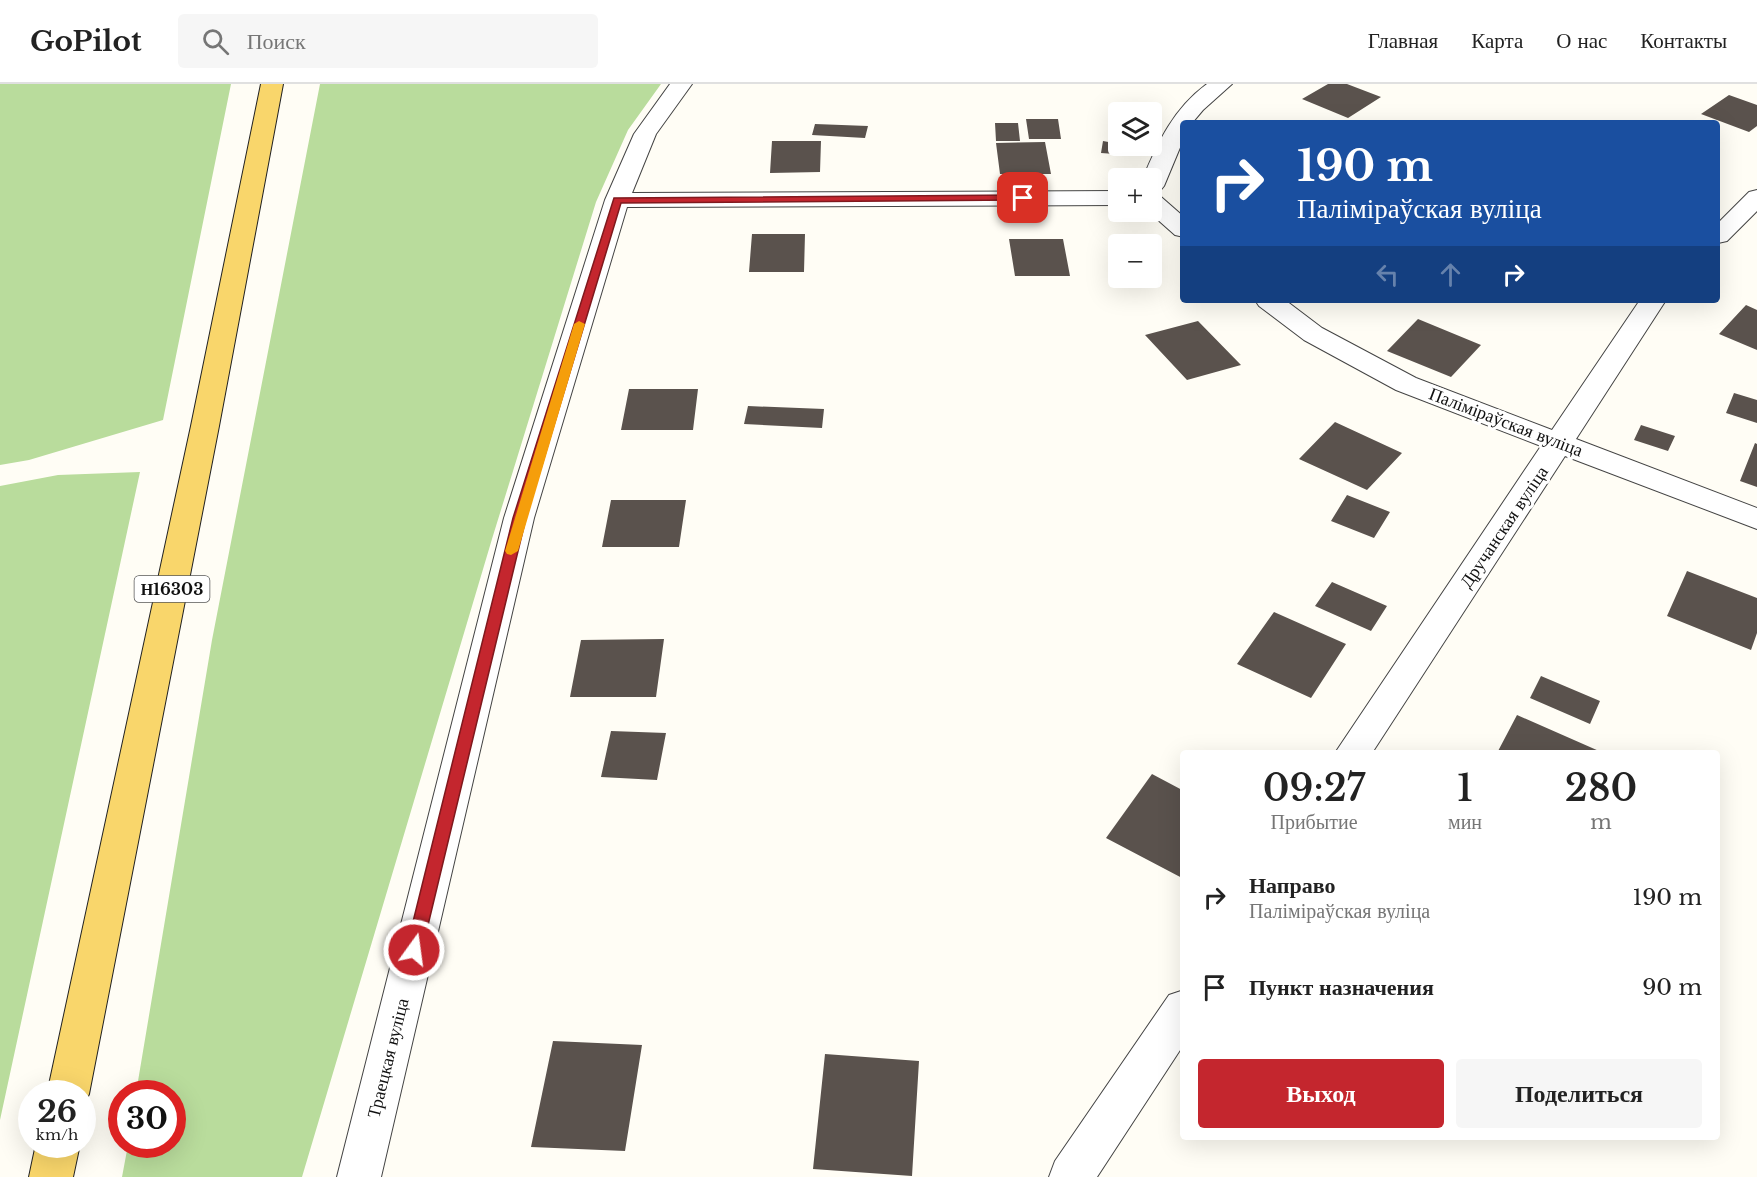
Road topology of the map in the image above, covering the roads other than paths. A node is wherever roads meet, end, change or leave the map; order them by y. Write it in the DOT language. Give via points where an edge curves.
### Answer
graph roads {
  1 [pos="272,84"];
  2 [pos="681,84"];
  3 [pos="1221,84"];
  4 [pos="1183,120"];
  5 [pos="1180,124"];
  6 [pos="1159,168"];
  7 [pos="1757,197"];
  8 [pos="1108,198"];
  9 [pos="617,200"];
  10 [pos="1162,210"];
  11 [pos="1180,226"];
  12 [pos="1720,234"];
  13 [pos="1272,303"];
  14 [pos="1651,303"];
  15 [pos="1560,443"];
  16 [pos="1757,519"];
  17 [pos="1355,750"];
  18 [pos="1180,1014"];
  19 [pos="71,1080"];
  20 [pos="55,1158"];
  21 [pos="51,1177"];
  22 [pos="359,1177"];
  23 [pos="1071,1177"];
  1 -- 19 [label="main road, Н16303"];
  2 -- 9 [label="street, Траецкая вуліца" via="645,134"];
  3 -- 4 [label="street" via="1200,98"];
  5 -- 6 [label="street"];
  7 -- 12 [label="street"];
  8 -- 9 [label="street"];
  9 -- 22 [label="street, Траецкая вуліца" via="519,518"];
  10 -- 11 [label="street"];
  13 -- 15 [label="street, Паліміраўская вуліца" via="1313,334 1406,384"];
  14 -- 15 [label="street, Дручанская вуліца"];
  15 -- 16 [label="street, Паліміраўская вуліца"];
  15 -- 17 [label="street, Дручанская вуліца"];
  18 -- 23 [label="street"];
  20 -- 21 [label="main road"];
}
